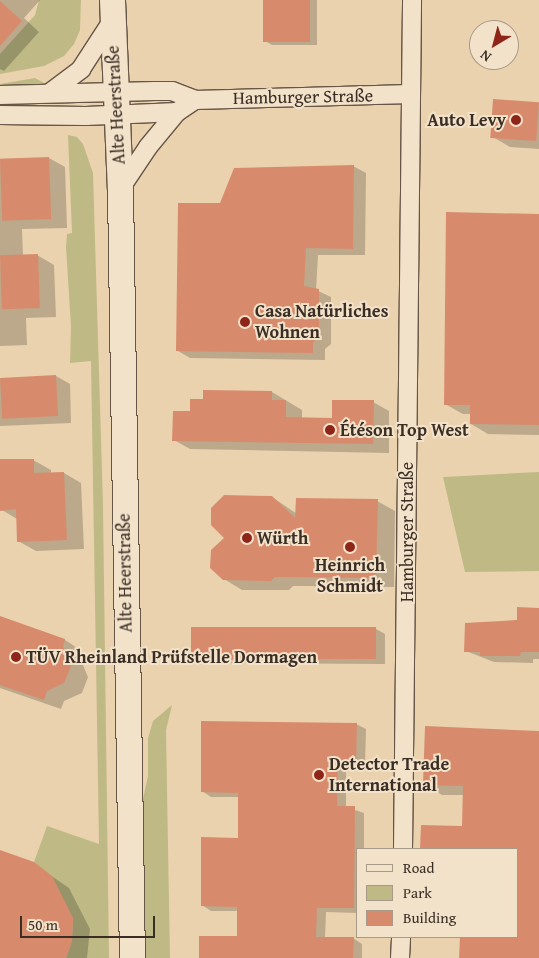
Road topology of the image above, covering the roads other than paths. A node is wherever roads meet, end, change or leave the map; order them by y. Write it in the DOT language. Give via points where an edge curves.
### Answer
graph roads {
  1 [pos="412,0"];
  2 [pos="112,11"];
  3 [pos="51,93"];
  4 [pos="410,94"];
  5 [pos="0,95"];
  6 [pos="195,100"];
  7 [pos="116,102"];
  8 [pos="177,112"];
  9 [pos="0,115"];
  10 [pos="120,189"];
  11 [pos="403,848"];
  12 [pos="401,938"];
  13 [pos="132,958"];
  14 [pos="400,958"];
  1 -- 4 [label="street, Hamburger Straße"];
  2 -- 3 [label="street, Alte Heerstraße" via="81,69"];
  2 -- 7 [label="street, Alte Heerstraße"];
  3 -- 5 [label="street"];
  3 -- 7 [label="street"];
  4 -- 6 [label="street, Hamburger Straße"];
  4 -- 11 [label="street, Hamburger Straße"];
  6 -- 7 [label="street, Hamburger Straße" via="172,92"];
  6 -- 8 [label="street"];
  7 -- 8 [label="street"];
  7 -- 9 [label="street"];
  7 -- 10 [label="street, Alte Heerstraße"];
  8 -- 10 [label="street, Alte Heerstraße"];
  10 -- 13 [label="street, Alte Heerstraße"];
  12 -- 14 [label="street"];
}
